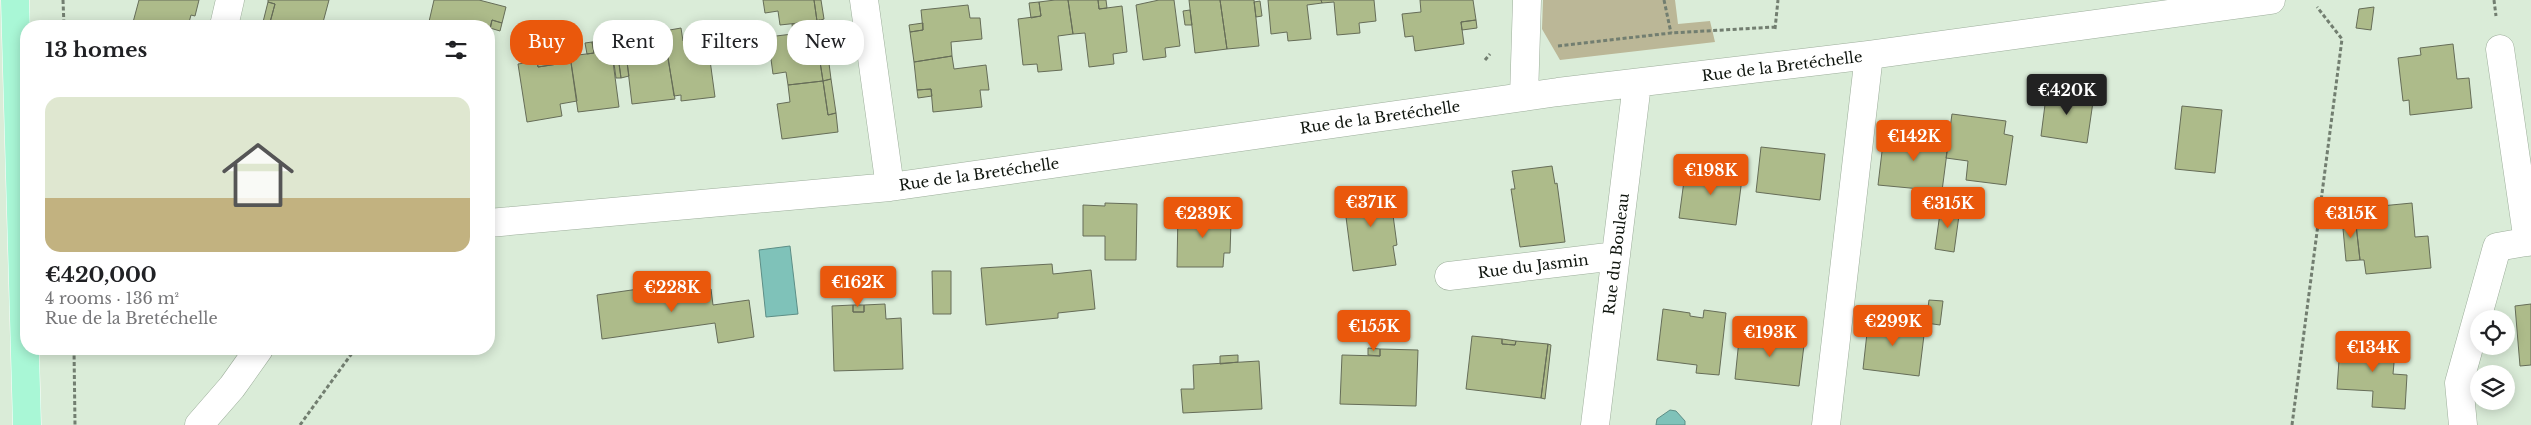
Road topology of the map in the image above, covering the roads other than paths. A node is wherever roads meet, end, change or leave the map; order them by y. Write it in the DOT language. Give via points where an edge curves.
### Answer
graph roads {
  1 [pos="15,0"];
  2 [pos="230,0"];
  3 [pos="864,0"];
  4 [pos="1527,0"];
  5 [pos="2271,0"];
  6 [pos="225,20"];
  7 [pos="2500,49"];
  8 [pos="1869,55"];
  9 [pos="1637,84"];
  10 [pos="1524,97"];
  11 [pos="20,177"];
  12 [pos="890,187"];
  13 [pos="495,222"];
  14 [pos="2530,241"];
  15 [pos="1616,256"];
  16 [pos="1449,276"];
  17 [pos="25,355"];
  18 [pos="255,355"];
  19 [pos="27,425"];
  20 [pos="199,425"];
  21 [pos="1595,425"];
  22 [pos="1826,425"];
  23 [pos="2463,425"];
  1 -- 11 [label="main road"];
  2 -- 6 [label="street"];
  3 -- 12 [label="street"];
  4 -- 10 [label="street"];
  5 -- 8 [label="street, Rue de la Bretéchelle"];
  7 -- 14 [label="street"];
  8 -- 9 [label="street, Rue de la Bretéchelle"];
  8 -- 22 [label="street"];
  9 -- 10 [label="street, Rue de la Bretéchelle"];
  9 -- 15 [label="street, Rue du Bouleau"];
  10 -- 12 [label="street, Rue de la Bretéchelle"];
  12 -- 13 [label="street, Rue de la Bretéchelle"];
  14 -- 23 [label="street" via="2497,247 2459,383"];
  15 -- 16 [label="street, Rue du Jasmin"];
  15 -- 21 [label="street, Rue du Bouleau"];
  17 -- 19 [label="main road"];
  18 -- 20 [label="street"];
}
